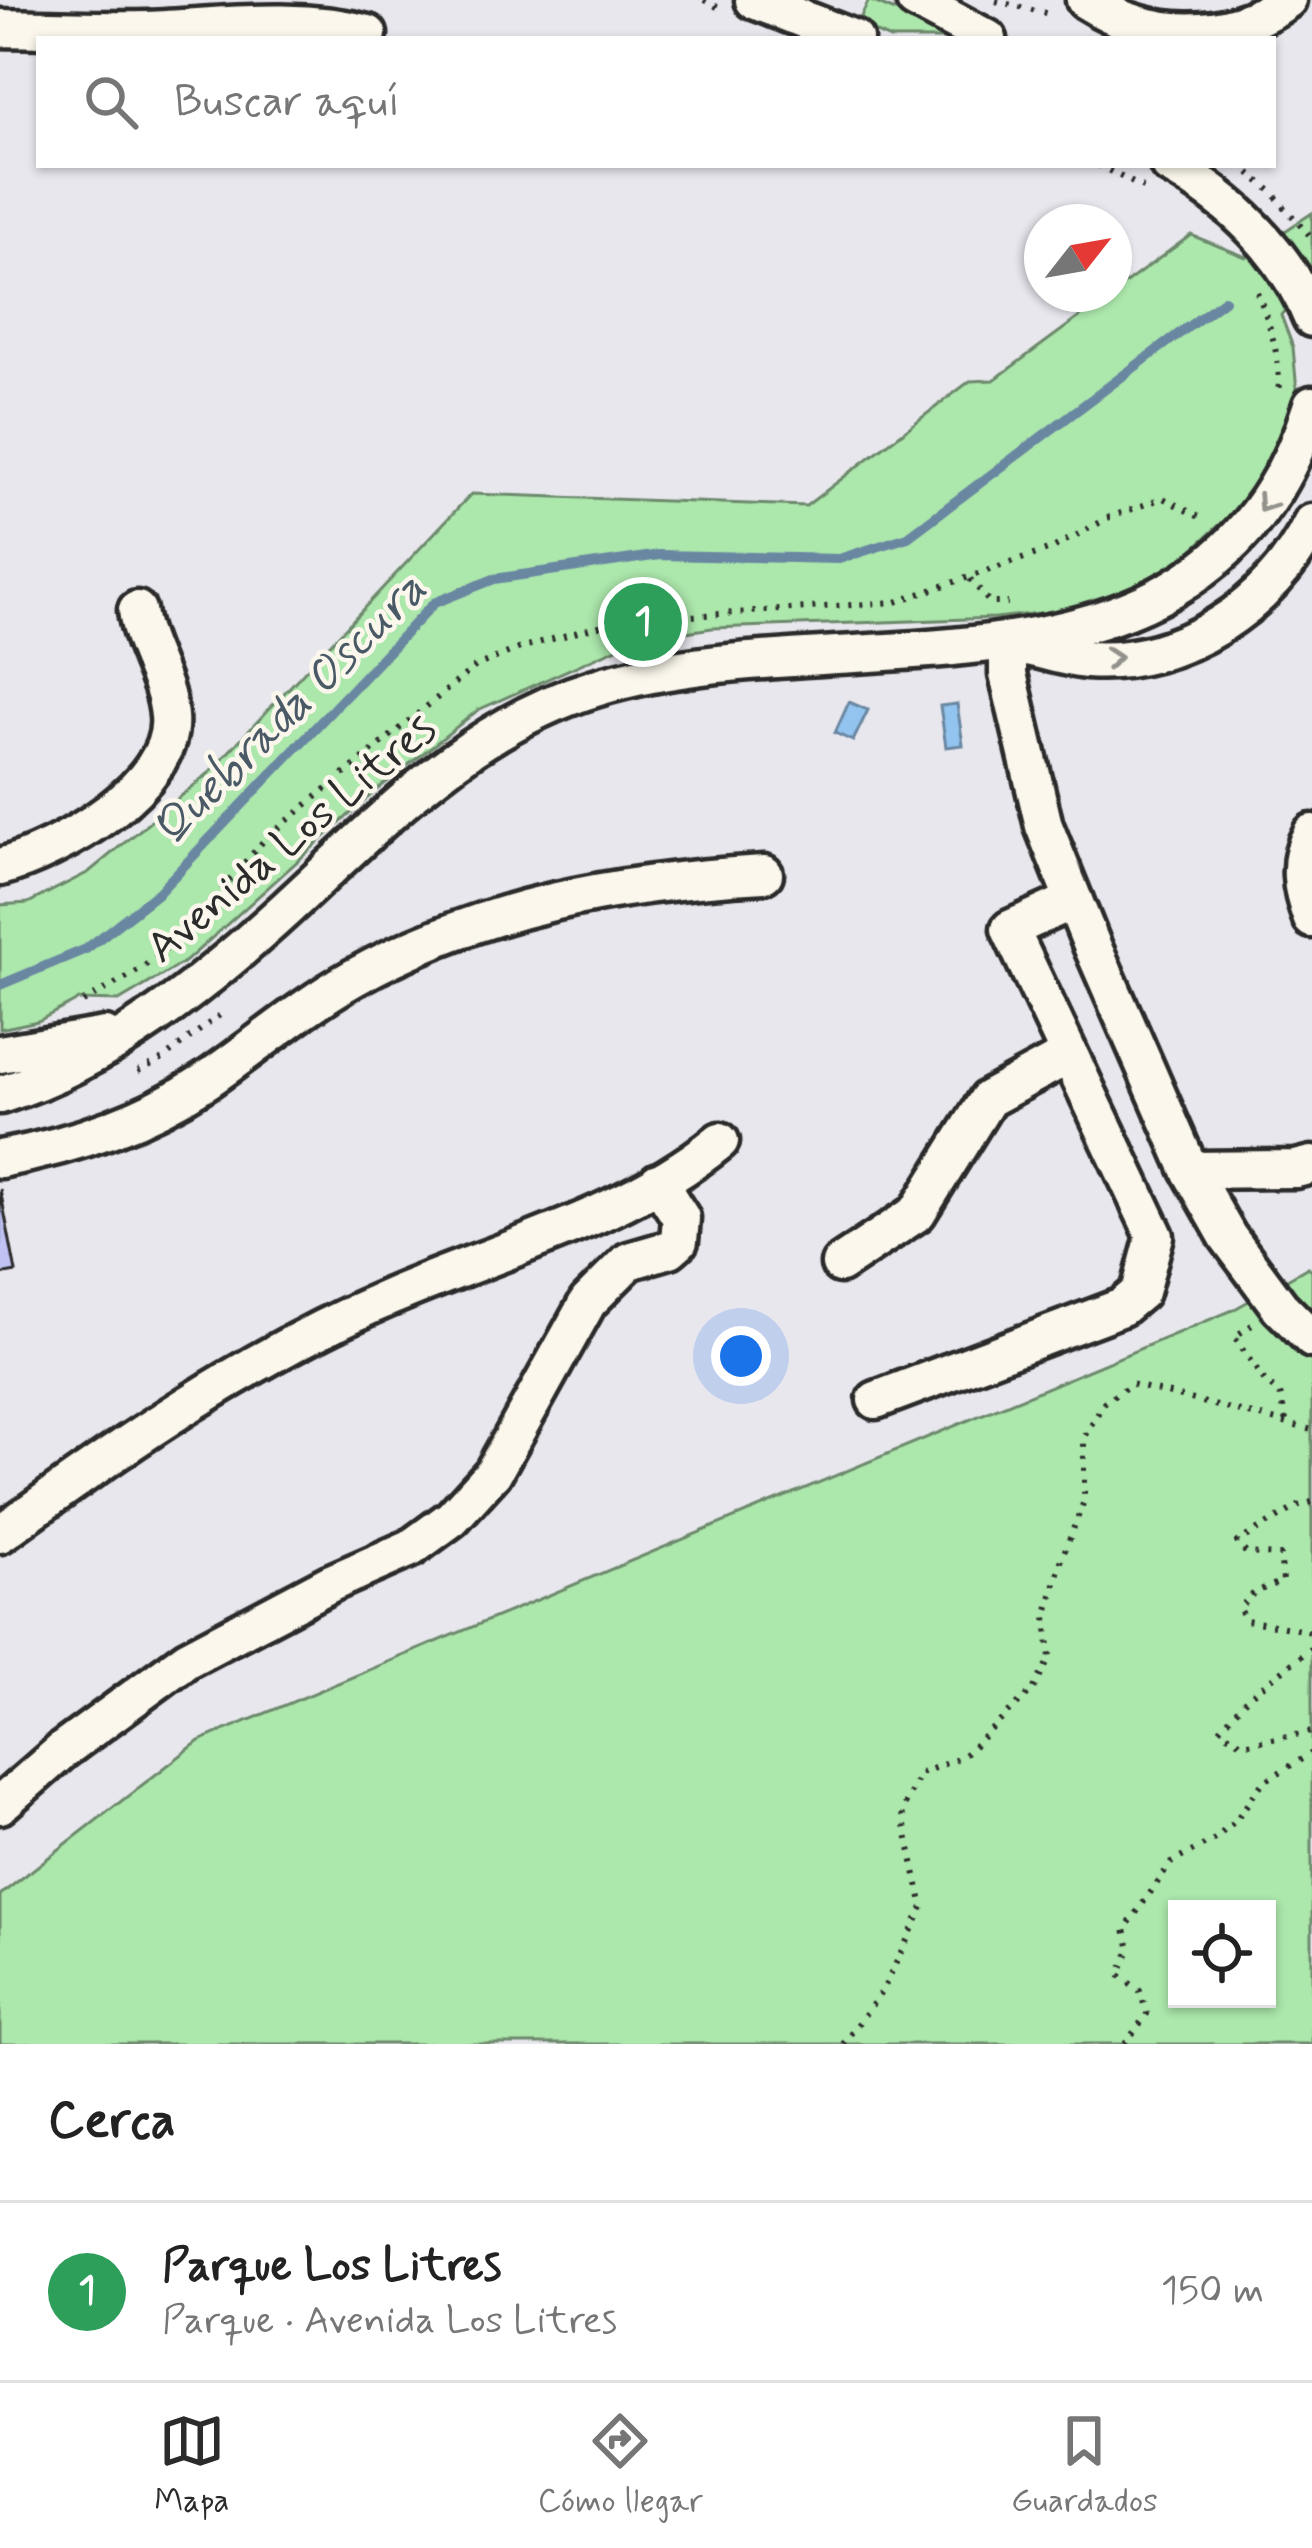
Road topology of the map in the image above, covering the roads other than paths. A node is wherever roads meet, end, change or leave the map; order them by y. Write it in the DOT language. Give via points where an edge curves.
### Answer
graph roads {
  1 [pos="754,0"];
  2 [pos="1287,0"];
  3 [pos="926,2"];
  4 [pos="1069,8"];
  5 [pos="0,28"];
  6 [pos="368,34"];
  7 [pos="846,36"];
  8 [pos="983,36"];
  9 [pos="1159,178"];
  10 [pos="1312,318"];
  11 [pos="1294,403"];
  12 [pos="1312,523"];
  13 [pos="136,610"];
  14 [pos="1008,642"];
  15 [pos="1312,833"];
  16 [pos="0,867"];
  17 [pos="764,874"];
  18 [pos="1074,900"];
  19 [pos="1312,920"];
  20 [pos="132,1030"];
  21 [pos="0,1054"];
  22 [pos="1069,1055"];
  23 [pos="0,1095"];
  24 [pos="720,1141"];
  25 [pos="0,1159"];
  26 [pos="1312,1165"];
  27 [pos="1190,1170"];
  28 [pos="658,1182"];
  29 [pos="840,1264"];
  30 [pos="1312,1339"];
  31 [pos="876,1400"];
  32 [pos="0,1534"];
  33 [pos="0,1805"];
  1 -- 7 [label="street"];
  2 -- 4 [label="street" via="1240,27 1186,33"];
  3 -- 8 [label="street"];
  5 -- 6 [label="street" via="282,22"];
  9 -- 10 [label="street" via="1226,203 1275,253"];
  11 -- 14 [label="street, Avenida Los Litres, one-way" via="1300,442 1271,497 1211,562 1129,611"];
  14 -- 12 [label="street, Avenida Los Litres, one-way" via="1085,660 1185,643 1257,597"];
  13 -- 16 [label="street" via="169,712 159,760 77,834"];
  14 -- 18 [label="street" via="1008,674 1044,826"];
  14 -- 20 [label="street, Avenida Los Litres" via="685,666 550,705 442,768 208,977"];
  15 -- 19 [label="street" via="1302,850 1302,893"];
  17 -- 25 [label="street" via="614,888 448,932 327,993 154,1110"];
  18 -- 22 [label="street" via="1010,929"];
  18 -- 27 [label="street"];
  20 -- 21 [label="street, Avenida Los Litres"];
  20 -- 23 [label="street, Avenida Los Litres" via="51,1077"];
  22 -- 29 [label="street" via="988,1099 917,1213"];
  22 -- 31 [label="street" via="1155,1236 1140,1292 1122,1306"];
  24 -- 28 [label="street"];
  26 -- 27 [label="street"];
  27 -- 30 [label="street" via="1228,1238"];
  28 -- 32 [label="street" via="272,1355 126,1443"];
  28 -- 33 [label="street" via="681,1218 679,1240 622,1265 589,1302 514,1441 468,1503 411,1548 187,1659"];
}
